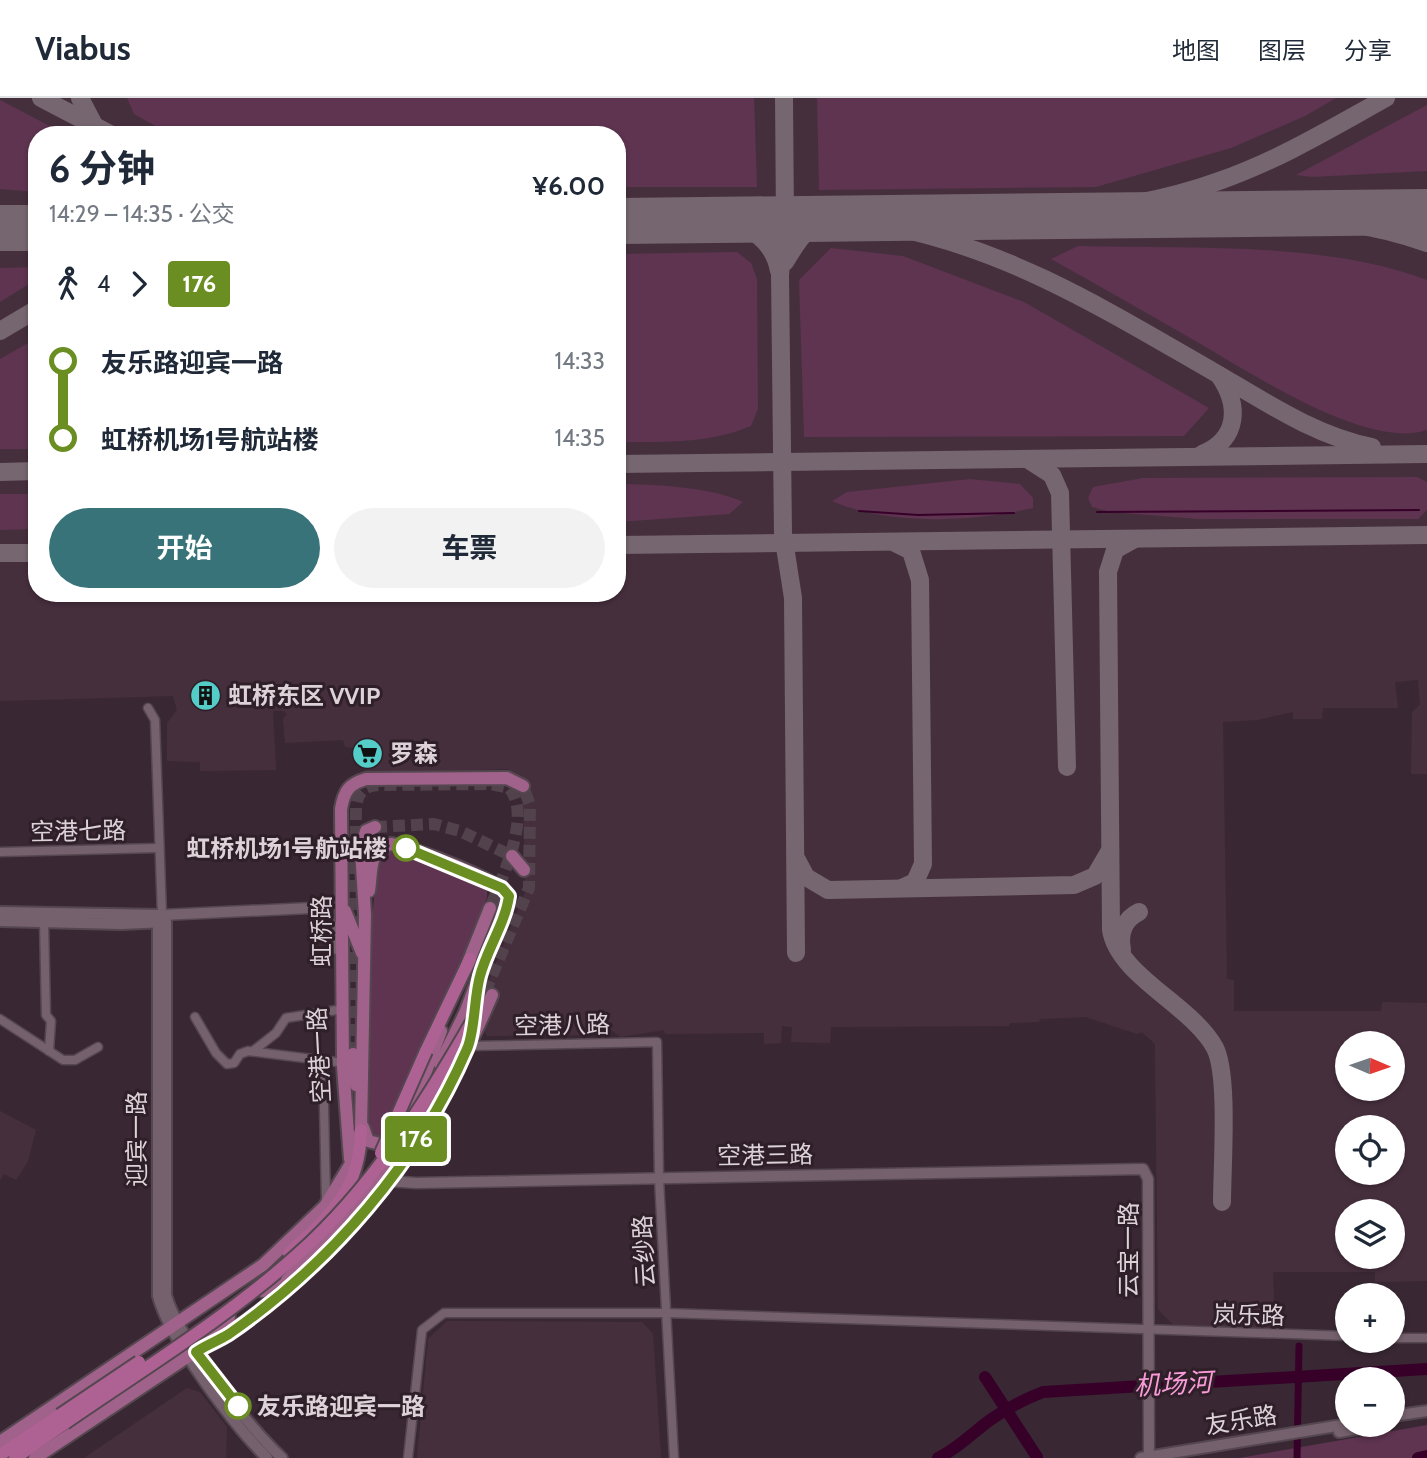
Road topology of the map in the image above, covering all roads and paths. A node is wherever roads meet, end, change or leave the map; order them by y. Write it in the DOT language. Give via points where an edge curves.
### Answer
graph roads {
  1 [pos="148,708"];
  2 [pos="523,786"];
  3 [pos="375,827"];
  4 [pos="158,848"];
  5 [pos="0,852"];
  6 [pos="512,856"];
  7 [pos="524,870"];
  8 [pos="343,904"];
  9 [pos="490,908"];
  10 [pos="0,912"];
  11 [pos="365,915"];
  12 [pos="162,919"];
  13 [pos="0,921"];
  14 [pos="44,922"];
  15 [pos="364,958"];
  16 [pos="470,959"];
  17 [pos="480,974"];
  18 [pos="337,1010"];
  19 [pos="195,1017"];
  20 [pos="0,1019"];
  21 [pos="473,1020"];
  22 [pos="657,1042"];
  23 [pos="469,1046"];
  24 [pos="97,1047"];
  25 [pos="49,1051"];
  26 [pos="253,1051"];
  27 [pos="353,1055"];
  28 [pos="323,1060"];
  29 [pos="337,1062"];
  30 [pos="361,1113"];
  31 [pos="355,1130"];
  32 [pos="402,1133"];
  33 [pos="1143,1170"];
  34 [pos="346,1174"];
  35 [pos="659,1179"];
  36 [pos="388,1181"];
  37 [pos="325,1206"];
  38 [pos="339,1213"];
  39 [pos="316,1228"];
  40 [pos="666,1313"];
  41 [pos="174,1328"];
  42 [pos="1149,1331"];
  43 [pos="1335,1336"];
  44 [pos="1405,1338"];
  45 [pos="1427,1338"];
  46 [pos="197,1348"];
  47 [pos="1427,1411"];
  48 [pos="1405,1414"];
  49 [pos="1427,1418"];
  50 [pos="62,1419"];
  51 [pos="1405,1421"];
  52 [pos="1335,1427"];
  53 [pos="1335,1430"];
  54 [pos="1308,1434"];
  55 [pos="1277,1439"];
  56 [pos="1148,1441"];
  57 [pos="0,1442"];
  58 [pos="0,1455"];
  59 [pos="1146,1457"];
  60 [pos="15,1458"];
  61 [pos="35,1458"];
  62 [pos="268,1458"];
  63 [pos="282,1458"];
  64 [pos="408,1458"];
  65 [pos="674,1458"];
  66 [pos="1181,1458"];
  1 -- 4 [label="street, 迎宾一路" via="155,720"];
  2 -- 8 [label="main road, 虹桥路" via="507,778 366,779 351,784 341,809"];
  3 -- 11 [label="main road, 虹桥路" via="362,838"];
  4 -- 5 [label="street, 空港七路"];
  4 -- 12 [label="street, 迎宾一路"];
  6 -- 7 [label="main road"];
  8 -- 15 [label="main road"];
  8 -- 31 [label="main road, 虹桥路" via="343,1066"];
  9 -- 16 [label="main road"];
  10 -- 12 [label="main road, 空港一路"];
  11 -- 15 [label="main road, 虹桥路"];
  11 -- 17 [label="main road" via="373,855 386,845 399,845 502,888 508,901"];
  12 -- 14 [label="main road, 空港一路"];
  12 -- 18 [label="street, 空港一路" via="311,908 324,914 335,928"];
  12 -- 41 [label="main road, 迎宾一路" via="157,1275 161,1306"];
  13 -- 14 [label="main road, 空港一路"];
  14 -- 25 [label="street"];
  15 -- 30 [label="main road, 虹桥路"];
  16 -- 32 [label="main road"];
  16 -- 38 [label="highway, bridge" via="389,1139"];
  17 -- 23 [label="main road"];
  17 -- 32 [label="main road" via="453,1041"];
  18 -- 26 [label="street" via="286,1018 276,1033"];
  18 -- 29 [label="street, 空港一路"];
  19 -- 26 [label="street" via="227,1064"];
  20 -- 25 [label="street"];
  21 -- 23 [label="main road" via="489,994"];
  21 -- 38 [label="highway, bridge" via="399,1140"];
  21 -- 46 [label="main road, bridge" via="426,1112 386,1176 287,1280"];
  22 -- 23 [label="street, 空港八路"];
  22 -- 35 [label="street, 云纱路"];
  23 -- 36 [label="main road"];
  24 -- 25 [label="street" via="75,1060 63,1060"];
  26 -- 28 [label="street"];
  27 -- 31 [label="main road"];
  28 -- 29 [label="street"];
  28 -- 37 [label="street"];
  29 -- 31 [label="street, 空港一路" via="342,1106"];
  30 -- 31 [label="main road, 虹桥路"];
  30 -- 32 [label="main road" via="368,1141 384,1145"];
  31 -- 34 [label="main road, 虹桥路" via="357,1149"];
  31 -- 39 [label="highway" via="355,1176 337,1206"];
  32 -- 46 [label="main road" via="370,1184 311,1250"];
  33 -- 35 [label="street, 空港三路"];
  33 -- 42 [label="street, 云宝一路" via="1148,1179"];
  34 -- 37 [label="main road, 虹桥路"];
  34 -- 39 [label="highway"];
  35 -- 36 [label="street, 空港三路"];
  35 -- 40 [label="street, 云纱路"];
  36 -- 46 [label="main road" via="340,1239 275,1299 226,1336"];
  37 -- 41 [label="main road, 虹桥路" via="263,1265"];
  38 -- 50 [label="highway, bridge" via="299,1254 245,1298"];
  39 -- 50 [label="highway, bridge" via="239,1294"];
  40 -- 42 [label="street, 岚乐路"];
  40 -- 64 [label="street, 岚乐路" via="444,1313 422,1330"];
  40 -- 65 [label="street, 云纱路"];
  41 -- 46 [label="main road, 迎宾一路"];
  41 -- 57 [label="main road, 虹桥路"];
  42 -- 43 [label="street, 岚乐路"];
  42 -- 59 [label="street, 云宝一路"];
  44 -- 45 [label="street"];
  46 -- 61 [label="main road"];
  46 -- 62 [label="main road"];
  46 -- 63 [label="main road" via="251,1424"];
  47 -- 48 [label="main road"];
  49 -- 51 [label="main road"];
  50 -- 58 [label="highway"];
  50 -- 60 [label="highway"];
  52 -- 54 [label="main road, 友乐路"];
  53 -- 54 [label="main road, 友乐路"];
  54 -- 55 [label="main road, 友乐路"];
  55 -- 59 [label="main road, 友乐路"];
  55 -- 66 [label="main road, 友乐路"];
  56 -- 59 [label="street"];
}
